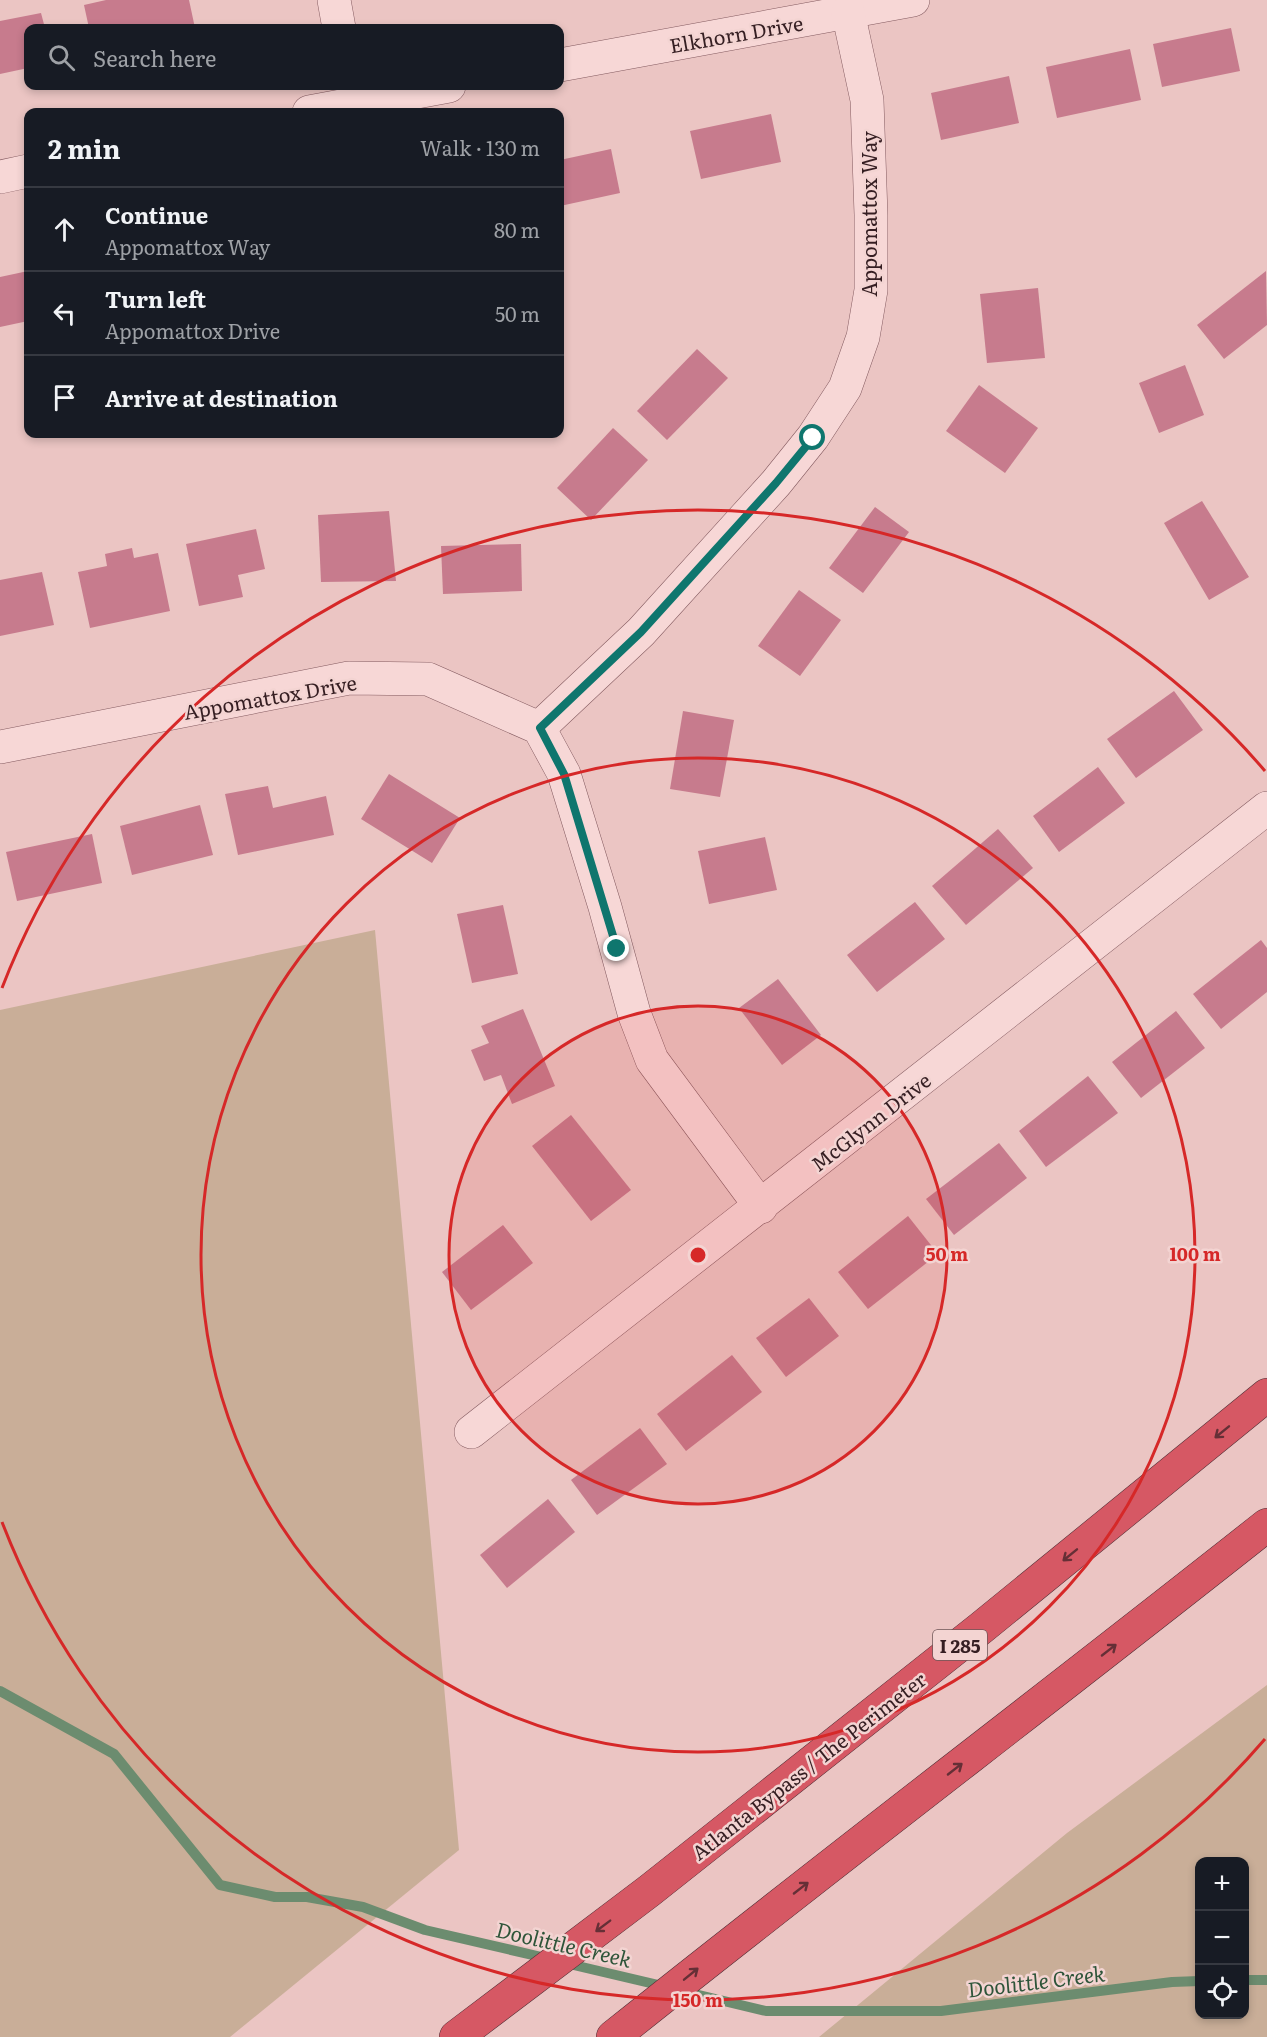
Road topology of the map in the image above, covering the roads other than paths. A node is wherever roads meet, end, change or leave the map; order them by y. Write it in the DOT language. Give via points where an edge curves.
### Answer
graph roads {
  1 [pos="334,0"];
  2 [pos="913,0"];
  3 [pos="848,12"];
  4 [pos="338,24"];
  5 [pos="564,64"];
  6 [pos="400,90"];
  7 [pos="352,94"];
  8 [pos="319,108"];
  9 [pos="24,172"];
  10 [pos="0,177"];
  11 [pos="540,728"];
  12 [pos="0,747"];
  13 [pos="1267,808"];
  14 [pos="761,1207"];
  15 [pos="1267,1395"];
  16 [pos="471,1432"];
  17 [pos="1267,1525"];
  18 [pos="458,2036"];
  19 [pos="613,2037"];
  1 -- 4 [label="street"];
  2 -- 3 [label="street, Elkhorn Drive"];
  3 -- 5 [label="street, Elkhorn Drive"];
  3 -- 11 [label="street, Appomattox Way" via="867,100 871,290 863,337 845,388 813,438 776,483 641,632"];
  6 -- 7 [label="street"];
  7 -- 8 [label="street"];
  9 -- 10 [label="street"];
  11 -- 12 [label="street, Appomattox Drive" via="428,679 349,678"];
  11 -- 14 [label="street" via="564,774 634,1013 652,1060"];
  13 -- 14 [label="street, McGlynn Drive"];
  14 -- 16 [label="street, McGlynn Drive"];
  15 -- 18 [label="highway, Atlanta Bypass / The Perimeter / I 285, one-way" via="972,1636"];
  19 -- 17 [label="highway, one-way"];
}
